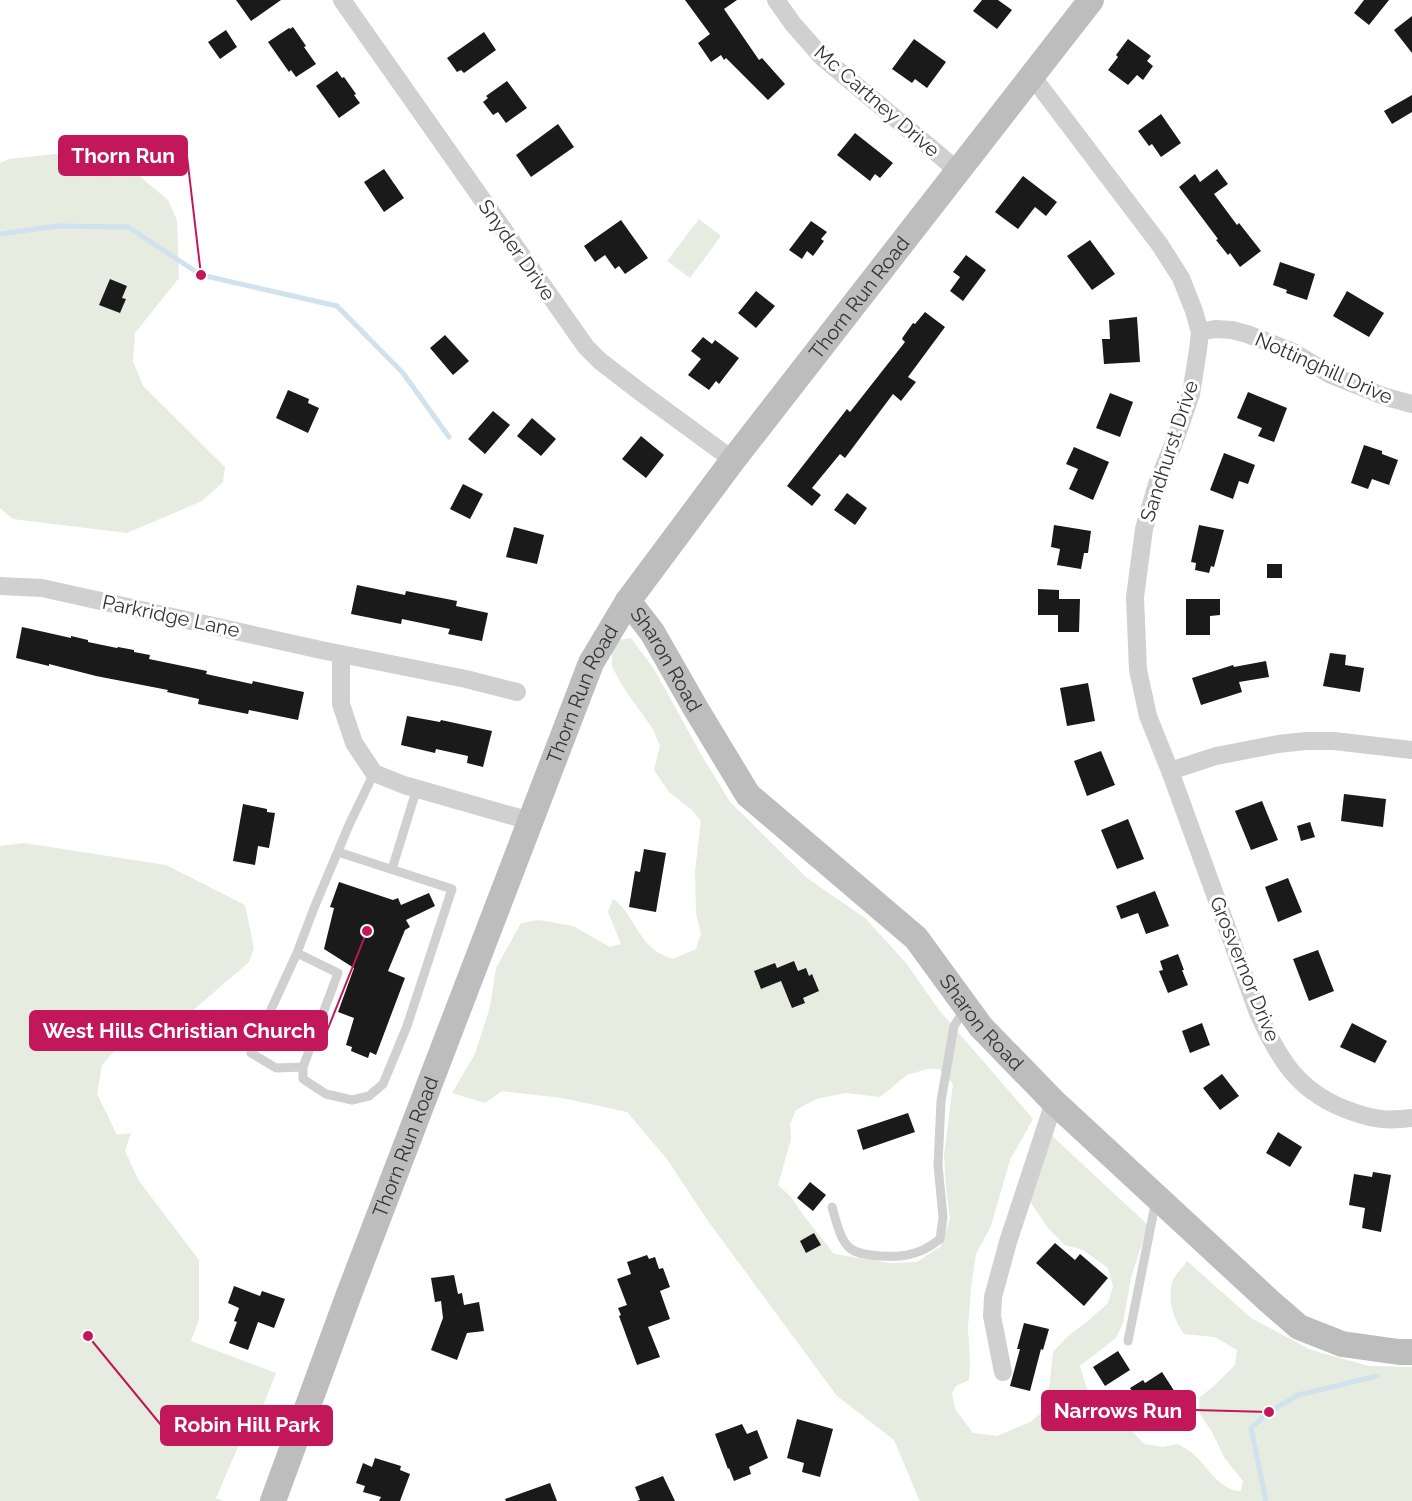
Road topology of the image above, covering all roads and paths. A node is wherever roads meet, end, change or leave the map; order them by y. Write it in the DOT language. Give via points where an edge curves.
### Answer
graph roads {
  1 [pos="342,0"];
  2 [pos="776,0"];
  3 [pos="1091,0"];
  4 [pos="1032,76"];
  5 [pos="957,170"];
  6 [pos="1200,332"];
  7 [pos="1412,404"];
  8 [pos="733,460"];
  9 [pos="0,586"];
  10 [pos="628,602"];
  11 [pos="341,654"];
  12 [pos="517,692"];
  13 [pos="1412,750"];
  14 [pos="1170,771"];
  15 [pos="374,773"];
  16 [pos="417,788"];
  17 [pos="530,821"];
  18 [pos="338,852"];
  19 [pos="392,869"];
  20 [pos="297,953"];
  21 [pos="967,1007"];
  22 [pos="303,1067"];
  23 [pos="1054,1102"];
  24 [pos="1412,1118"];
  25 [pos="1156,1197"];
  26 [pos="832,1207"];
  27 [pos="1128,1341"];
  28 [pos="1412,1352"];
  29 [pos="1003,1372"];
  30 [pos="273,1501"];
  1 -- 8 [label="street, Snyder Drive" via="586,347"];
  2 -- 5 [label="street, Mc Cartney Drive" via="822,57"];
  3 -- 4 [label="street, Thorn Run Road"];
  4 -- 5 [label="street, Thorn Run Road"];
  4 -- 6 [label="street, Sandhurst Drive" via="1160,245 1181,278"];
  5 -- 8 [label="street, Thorn Run Road"];
  6 -- 7 [label="street, Nottinghill Drive" via="1215,329 1246,334 1293,352 1331,375 1386,398"];
  6 -- 14 [label="street, Sandhurst Drive" via="1191,394 1144,529 1135,597 1138,670 1148,716"];
  8 -- 10 [label="street, Thorn Run Road"];
  9 -- 11 [label="street, Parkridge Lane" via="42,588"];
  10 -- 17 [label="street, Thorn Run Road" via="591,663"];
  10 -- 21 [label="street, Sharon Road" via="652,632 748,795 916,938"];
  11 -- 12 [label="street, Parkridge Lane"];
  11 -- 15 [label="street" via="341,704 354,743"];
  13 -- 14 [label="street" via="1306,741 1216,756"];
  14 -- 24 [label="street, Grosvernor Drive" via="1258,1013 1286,1064 1311,1090 1340,1108 1372,1119"];
  15 -- 16 [label="street"];
  15 -- 18 [label="lane"];
  16 -- 17 [label="street"];
  16 -- 19 [label="lane"];
  17 -- 30 [label="street, Thorn Run Road" via="352,1283"];
  18 -- 19 [label="lane"];
  18 -- 20 [label="lane"];
  19 -- 22 [label="lane" via="452,888 407,1026 383,1084 369,1096 352,1100 326,1094 303,1078"];
  20 -- 22 [label="lane" via="338,973"];
  20 -- 22 [label="lane" via="251,1053 276,1068"];
  21 -- 23 [label="street, Sharon Road"];
  21 -- 26 [label="lane" via="954,1026 940,1101 940,1239 910,1255 865,1255 843,1240"];
  23 -- 25 [label="street, Sharon Road"];
  23 -- 29 [label="street" via="993,1297 992,1316"];
  25 -- 27 [label="lane"];
  25 -- 28 [label="street, Sharon Road" via="1299,1327 1342,1344"];
}
